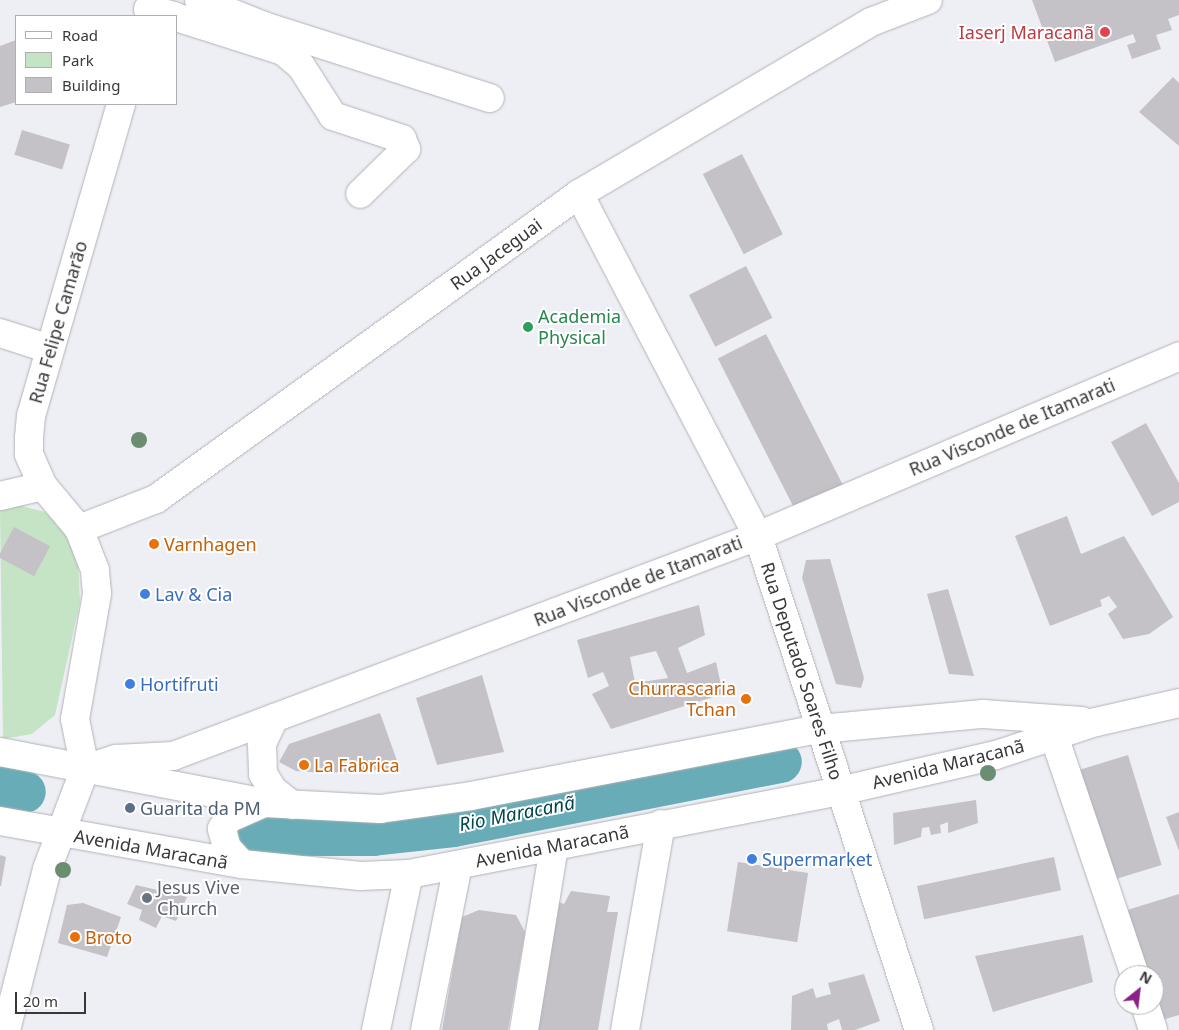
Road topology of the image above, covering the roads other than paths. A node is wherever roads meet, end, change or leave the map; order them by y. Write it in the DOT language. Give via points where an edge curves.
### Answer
graph roads {
  1 [pos="199,0"];
  2 [pos="928,0"];
  3 [pos="148,8"];
  4 [pos="172,15"];
  5 [pos="178,17"];
  6 [pos="490,98"];
  7 [pos="121,105"];
  8 [pos="360,194"];
  9 [pos="579,194"];
  10 [pos="0,333"];
  11 [pos="50,349"];
  12 [pos="1179,356"];
  13 [pos="44,486"];
  14 [pos="0,496"];
  15 [pos="79,529"];
  16 [pos="758,536"];
  17 [pos="1179,703"];
  18 [pos="274,718"];
  19 [pos="1096,722"];
  20 [pos="820,729"];
  21 [pos="1054,736"];
  22 [pos="0,752"];
  23 [pos="85,769"];
  24 [pos="840,791"];
  25 [pos="264,803"];
  26 [pos="292,805"];
  27 [pos="0,821"];
  28 [pos="661,824"];
  29 [pos="632,830"];
  30 [pos="60,833"];
  31 [pos="554,846"];
  32 [pos="656,862"];
  33 [pos="242,864"];
  34 [pos="458,865"];
  35 [pos="409,874"];
  36 [pos="1132,965"];
  37 [pos="1148,1015"];
  38 [pos="6,1030"];
  39 [pos="376,1030"];
  40 [pos="425,1030"];
  41 [pos="524,1030"];
  42 [pos="625,1030"];
  43 [pos="919,1030"];
  44 [pos="1153,1030"];
  1 -- 6 [label="street" via="264,26"];
  2 -- 9 [label="street, Rua Jaceguai" via="871,22"];
  3 -- 4 [label="street"];
  5 -- 8 [label="street" via="283,51 302,66 333,116 402,139 406,149"];
  7 -- 11 [label="street, Rua Felipe Camarão"];
  9 -- 15 [label="street, Rua Jaceguai" via="156,499"];
  9 -- 16 [label="street, Rua Deputado Soares Filho"];
  10 -- 11 [label="street"];
  11 -- 13 [label="street, Rua Felipe Camarão" via="29,438 29,454"];
  12 -- 16 [label="street, Rua Visconde de Itamarati"];
  13 -- 14 [label="street"];
  13 -- 15 [label="street, Rua Felipe Camarão"];
  15 -- 23 [label="street, Rua Felipe Camarão" via="89,548 97,594 75,719"];
  16 -- 18 [label="street, Rua Visconde de Itamarati"];
  16 -- 20 [label="street, Rua Deputado Soares Filho"];
  17 -- 19 [label="street, Avenida Maracanã"];
  18 -- 23 [label="street, Rua Visconde de Itamarati" via="173,756 116,759"];
  18 -- 26 [label="street" via="262,744 263,774 273,790"];
  19 -- 20 [label="street, Avenida Maracanã" via="982,714"];
  19 -- 21 [label="street, Avenida Maracanã"];
  20 -- 24 [label="street, Rua Deputado Soares Filho"];
  20 -- 26 [label="street, Avenida Maracanã" via="471,796 380,809"];
  21 -- 24 [label="street, Avenida Maracanã" via="996,755"];
  21 -- 36 [label="street"];
  22 -- 23 [label="street, Avenida Maracanã"];
  23 -- 25 [label="street, Avenida Maracanã"];
  23 -- 30 [label="street"];
  24 -- 28 [label="street, Avenida Maracanã"];
  24 -- 43 [label="street, Rua Deputado Soares Filho"];
  25 -- 26 [label="street, Avenida Maracanã"];
  25 -- 33 [label="street" via="228,819 222,829 227,848"];
  27 -- 30 [label="street, Avenida Maracanã"];
  28 -- 29 [label="street, Avenida Maracanã"];
  28 -- 32 [label="street"];
  29 -- 31 [label="street, Avenida Maracanã"];
  29 -- 32 [label="street"];
  30 -- 33 [label="street, Avenida Maracanã"];
  30 -- 38 [label="street"];
  31 -- 34 [label="street, Avenida Maracanã"];
  31 -- 41 [label="street"];
  32 -- 42 [label="street"];
  33 -- 35 [label="street, Avenida Maracanã" via="360,876"];
  34 -- 35 [label="street, Avenida Maracanã"];
  34 -- 40 [label="street"];
  35 -- 39 [label="street"];
  37 -- 44 [label="street"];
}
